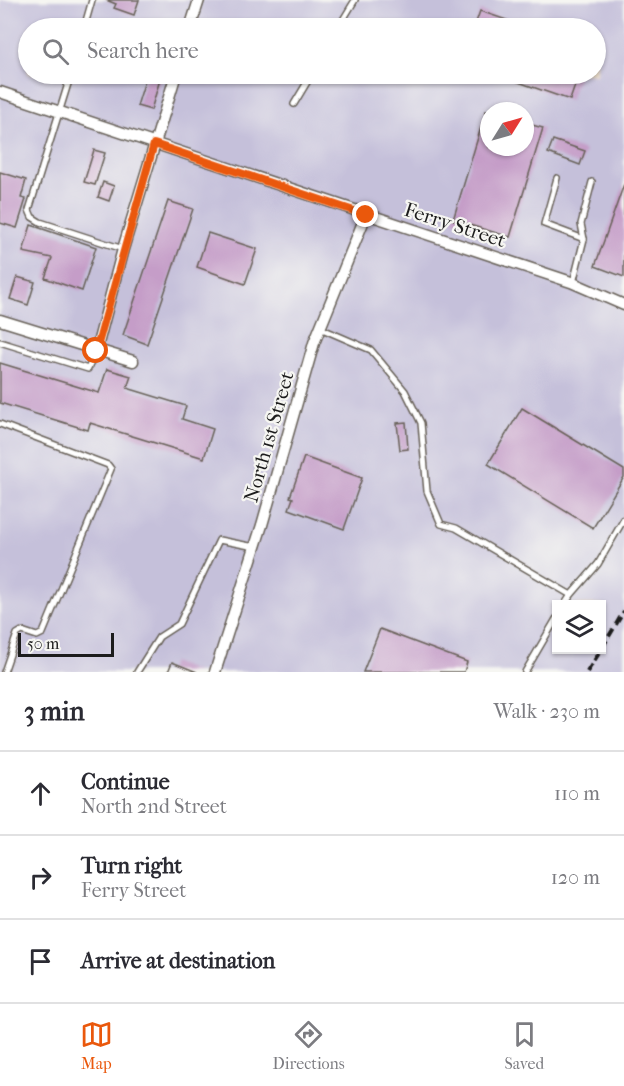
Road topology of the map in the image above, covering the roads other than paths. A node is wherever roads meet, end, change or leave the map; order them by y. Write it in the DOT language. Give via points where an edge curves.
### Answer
graph roads {
  1 [pos="92,0"];
  2 [pos="199,0"];
  3 [pos="355,0"];
  4 [pos="87,18"];
  5 [pos="193,18"];
  6 [pos="344,18"];
  7 [pos="68,84"];
  8 [pos="173,84"];
  9 [pos="306,84"];
  10 [pos="0,92"];
  11 [pos="294,104"];
  12 [pos="60,112"];
  13 [pos="154,144"];
  14 [pos="557,178"];
  15 [pos="592,182"];
  16 [pos="366,215"];
  17 [pos="584,239"];
  18 [pos="123,249"];
  19 [pos="573,283"];
  20 [pos="624,305"];
  21 [pos="0,321"];
  22 [pos="320,328"];
  23 [pos="0,342"];
  24 [pos="96,351"];
  25 [pos="133,361"];
  26 [pos="0,424"];
  27 [pos="624,519"];
  28 [pos="255,547"];
  29 [pos="571,595"];
  30 [pos="568,600"];
  31 [pos="552,626"];
  32 [pos="4,672"];
  33 [pos="137,672"];
  34 [pos="215,672"];
  35 [pos="525,672"];
  1 -- 4 [label="lane"];
  2 -- 5 [label="street"];
  3 -- 6 [label="lane"];
  7 -- 12 [label="lane"];
  8 -- 13 [label="street"];
  9 -- 11 [label="lane"];
  10 -- 12 [label="street, Ferry Street"];
  12 -- 13 [label="street, Ferry Street"];
  12 -- 18 [label="lane" via="29,210 32,217"];
  13 -- 16 [label="street, Ferry Street"];
  13 -- 18 [label="street"];
  14 -- 17 [label="lane" via="544,224"];
  15 -- 17 [label="lane" via="581,224"];
  16 -- 19 [label="street, Ferry Street"];
  16 -- 22 [label="street, North 1st Street"];
  17 -- 19 [label="lane"];
  18 -- 24 [label="street"];
  19 -- 20 [label="street, Ferry Street"];
  21 -- 24 [label="street"];
  22 -- 28 [label="street, North 1st Street"];
  22 -- 29 [label="lane" via="371,350 405,391 421,423 427,491 441,524 456,528"];
  23 -- 24 [label="lane" via="88,369"];
  24 -- 25 [label="street"];
  26 -- 32 [label="lane" via="108,465 111,470 43,633 17,634"];
  27 -- 29 [label="lane" via="598,564"];
  28 -- 33 [label="lane" via="219,540 179,624 159,637"];
  28 -- 34 [label="street, North 1st Street"];
  29 -- 30 [label="lane"];
  31 -- 35 [label="lane"];
}
